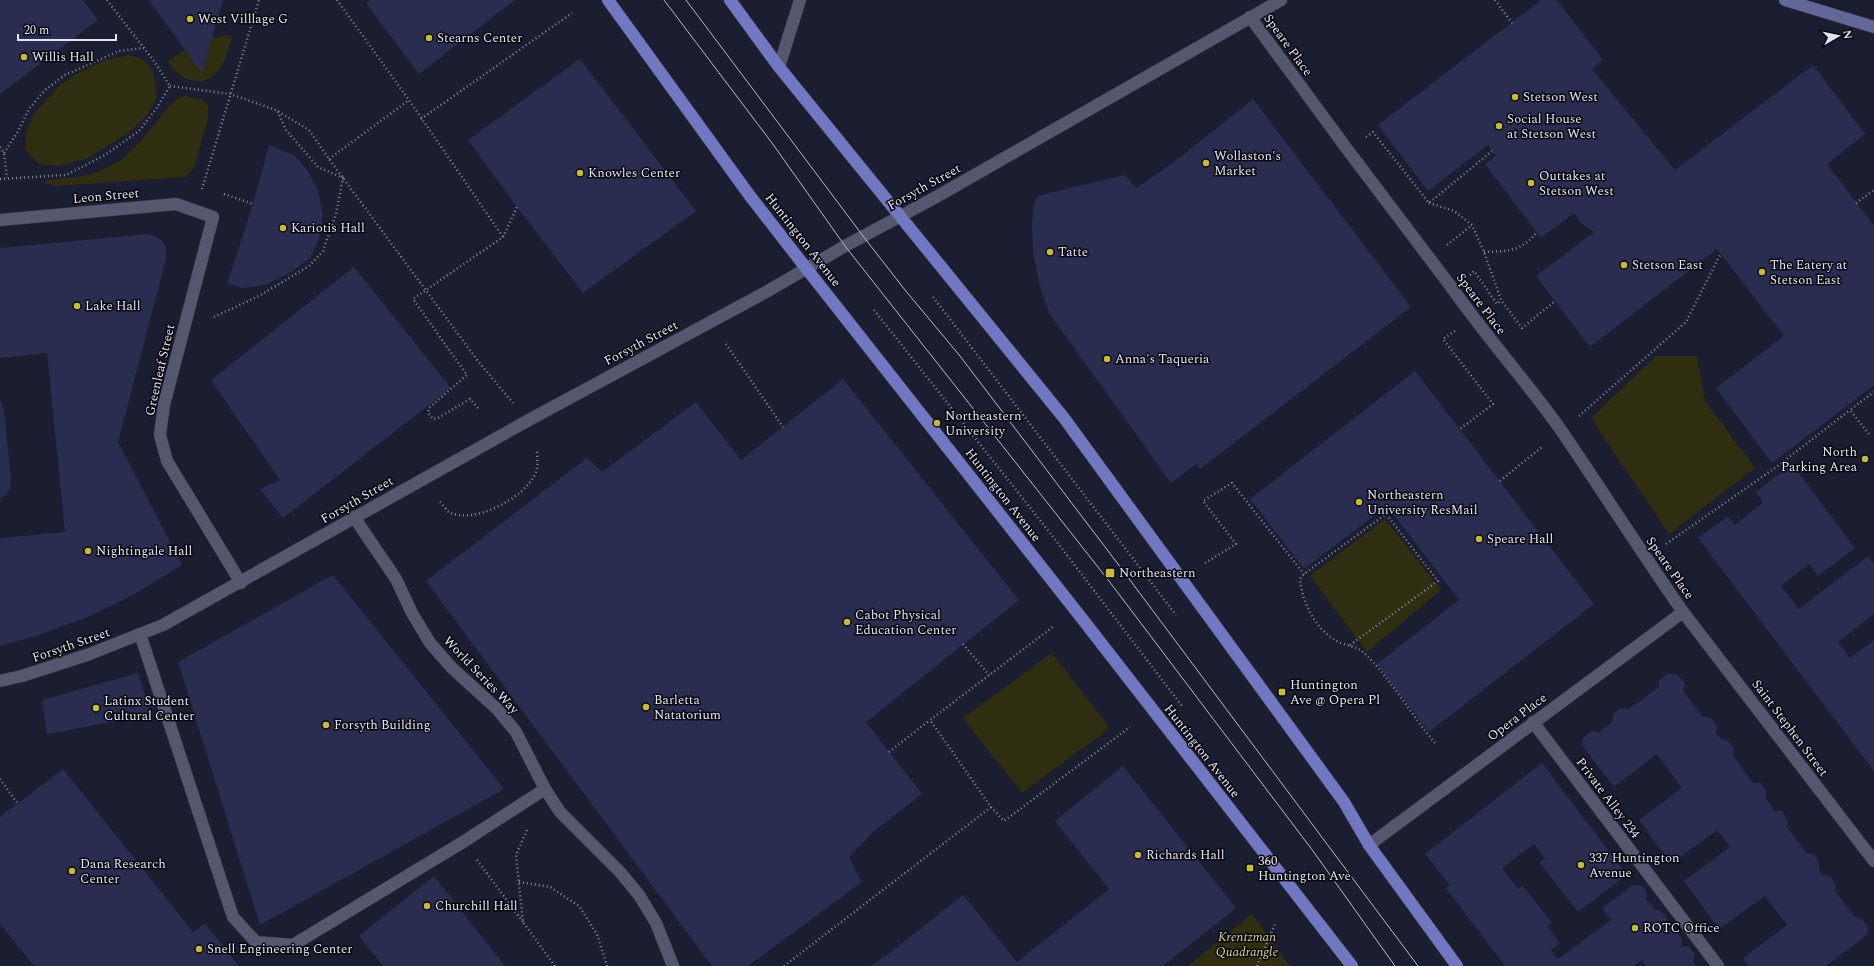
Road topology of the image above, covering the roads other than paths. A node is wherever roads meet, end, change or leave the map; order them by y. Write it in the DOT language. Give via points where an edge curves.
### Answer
graph roads {
  1 [pos="608,0"];
  2 [pos="730,0"];
  3 [pos="800,0"];
  4 [pos="1281,0"];
  5 [pos="1784,0"];
  6 [pos="1250,18"];
  7 [pos="1874,27"];
  8 [pos="778,67"];
  9 [pos="900,216"];
  10 [pos="214,217"];
  11 [pos="0,220"];
  12 [pos="806,268"];
  13 [pos="354,517"];
  14 [pos="241,583"];
  15 [pos="1683,612"];
  16 [pos="140,634"];
  17 [pos="0,681"];
  18 [pos="1533,722"];
  19 [pos="545,789"];
  20 [pos="1369,845"];
  21 [pos="1874,861"];
  22 [pos="673,966"];
  23 [pos="1352,966"];
  24 [pos="1457,966"];
  25 [pos="1718,966"];
  1 -- 12 [label="main road, Huntington Avenue" via="750,196"];
  2 -- 8 [label="main road"];
  3 -- 8 [label="street"];
  4 -- 6 [label="street, Forsyth Street"];
  5 -- 7 [label="main road"];
  6 -- 9 [label="street, Forsyth Street"];
  6 -- 15 [label="street, Speare Place" via="1473,318 1562,432"];
  8 -- 9 [label="main road"];
  9 -- 12 [label="street, Forsyth Street"];
  9 -- 20 [label="main road" via="1068,424 1344,802"];
  10 -- 11 [label="street, Leon Street" via="176,204"];
  10 -- 14 [label="street, Greenleaf Street" via="164,405 160,435 167,461"];
  12 -- 13 [label="street, Forsyth Street"];
  12 -- 23 [label="main road, Huntington Avenue"];
  13 -- 14 [label="street, Forsyth Street"];
  13 -- 19 [label="street, World Series Way" via="396,578 412,613 430,643 452,668 497,709 516,732"];
  14 -- 16 [label="street, Forsyth Street" via="163,625"];
  15 -- 18 [label="street, Opera Place"];
  15 -- 21 [label="street, Saint Stephen Street"];
  16 -- 17 [label="street, Forsyth Street" via="87,655"];
  16 -- 19 [label="street" via="233,916 256,942 293,945"];
  18 -- 20 [label="street, Opera Place"];
  18 -- 25 [label="street, Private Alley 234"];
  19 -- 22 [label="street, World Series Way" via="560,812 620,872 639,895 656,923"];
  20 -- 24 [label="main road"];
}
